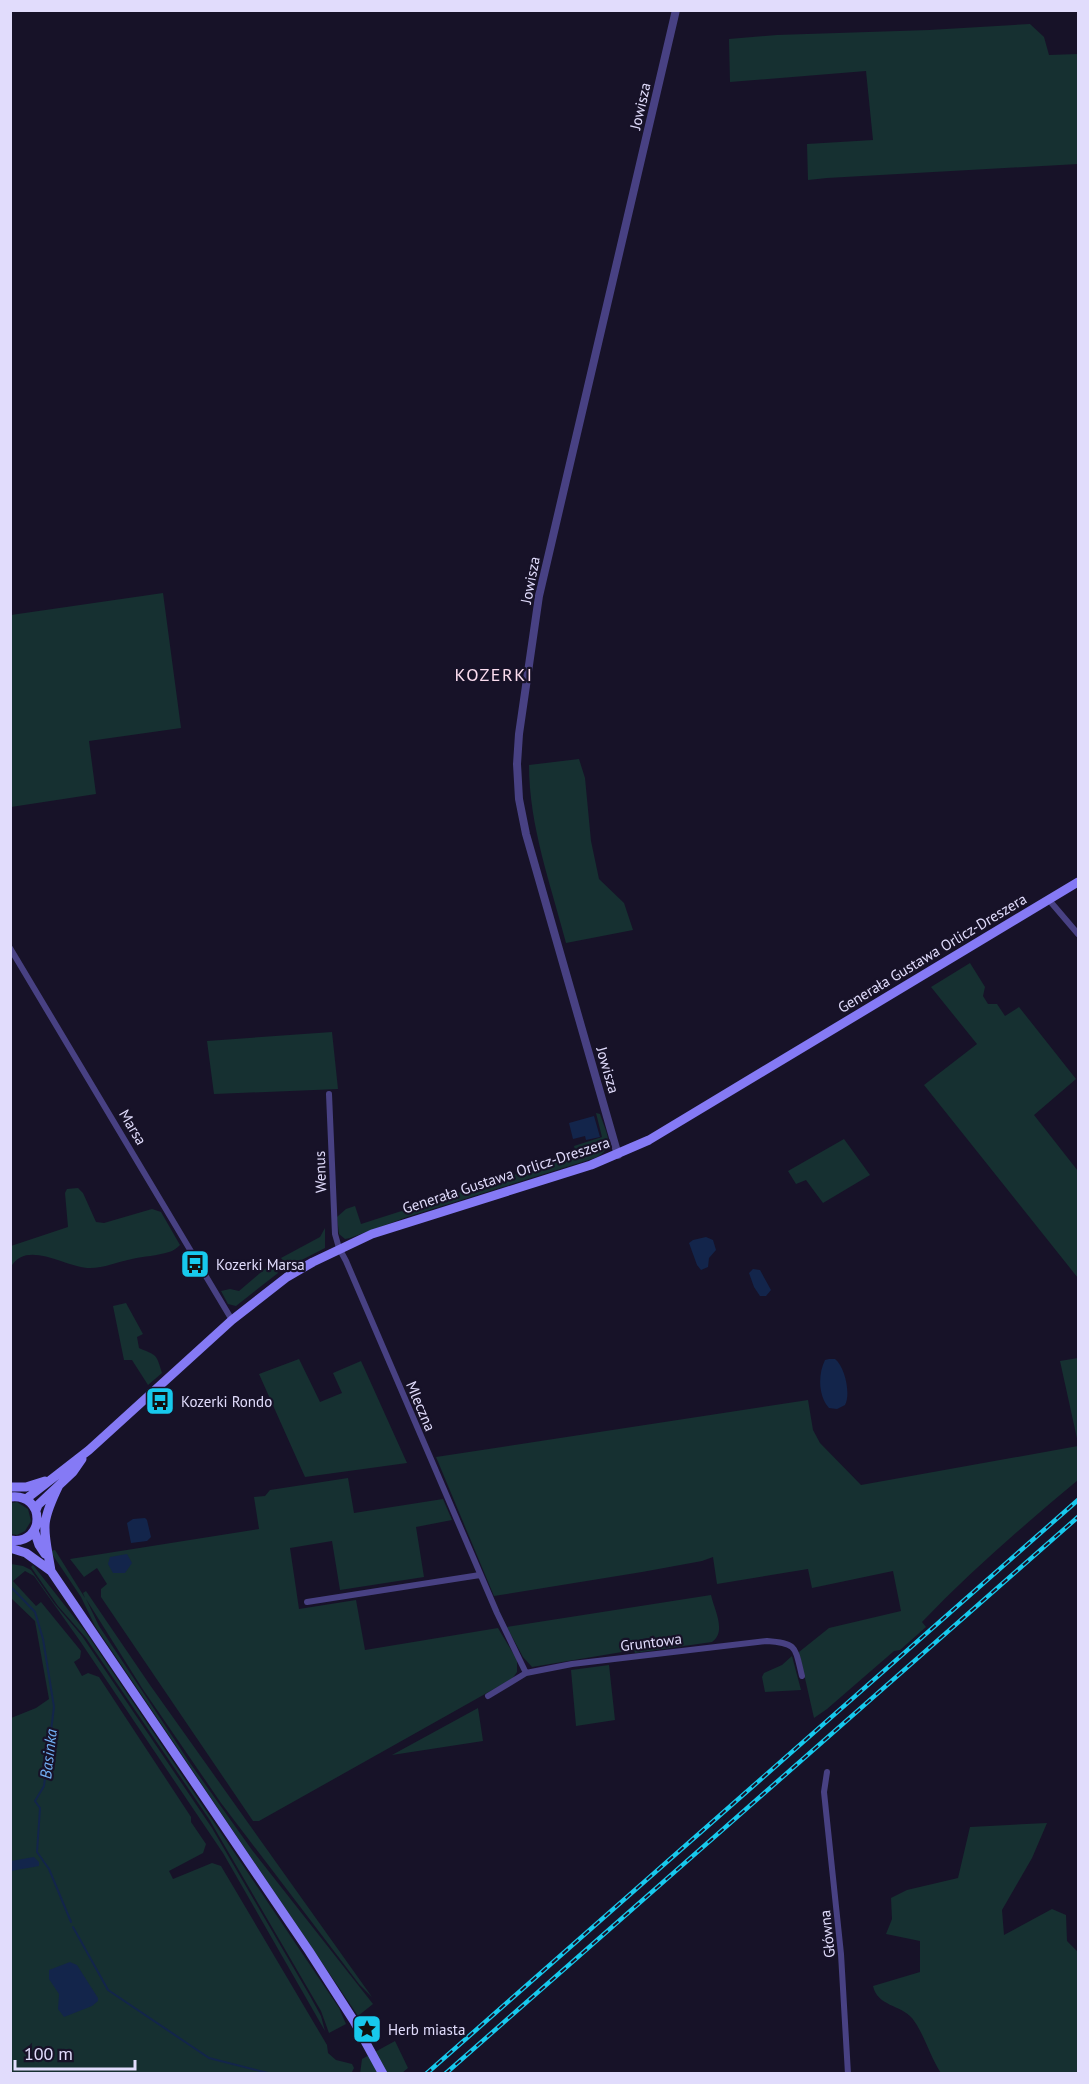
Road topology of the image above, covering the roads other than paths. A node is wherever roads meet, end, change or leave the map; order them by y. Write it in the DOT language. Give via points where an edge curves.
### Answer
graph roads {
  1 [pos="676,10"];
  2 [pos="1078,882"];
  3 [pos="1049,900"];
  4 [pos="1078,934"];
  5 [pos="10,948"];
  6 [pos="329,1094"];
  7 [pos="618,1155"];
  8 [pos="339,1248"];
  9 [pos="232,1320"];
  10 [pos="56,1482"];
  11 [pos="10,1487"];
  12 [pos="10,1497"];
  13 [pos="26,1499"];
  14 [pos="36,1510"];
  15 [pos="34,1530"];
  16 [pos="12,1543"];
  17 [pos="49,1558"];
  18 [pos="51,1571"];
  19 [pos="480,1575"];
  20 [pos="307,1602"];
  21 [pos="526,1673"];
  22 [pos="802,1676"];
  23 [pos="488,1696"];
  24 [pos="827,1772"];
  25 [pos="383,2073"];
  26 [pos="848,2073"];
  1 -- 7 [label="street, Jowisza" via="539,596 517,764 526,834"];
  2 -- 3 [label="main road, Generała Gustawa Orlicz-Dreszera"];
  3 -- 4 [label="street"];
  3 -- 7 [label="main road, Generała Gustawa Orlicz-Dreszera" via="693,1115"];
  5 -- 9 [label="street, Marsa"];
  6 -- 8 [label="street, Wenus" via="335,1234"];
  7 -- 8 [label="main road, Generała Gustawa Orlicz-Dreszera" via="401,1224"];
  8 -- 9 [label="main road, Generała Gustawa Orlicz-Dreszera" via="287,1277"];
  8 -- 19 [label="street, Mleczna"];
  9 -- 10 [label="main road, Generała Gustawa Orlicz-Dreszera" via="89,1450 73,1472"];
  10 -- 11 [label="main road"];
  10 -- 13 [label="main road, Generała Gustawa Orlicz-Dreszera"];
  10 -- 14 [label="main road, Generała Gustawa Orlicz-Dreszera"];
  10 -- 17 [label="main road" via="43,1532"];
  12 -- 13 [label="main road"];
  13 -- 14 [label="main road"];
  14 -- 15 [label="main road"];
  15 -- 16 [label="main road" via="27,1538"];
  15 -- 17 [label="main road"];
  16 -- 18 [label="main road" via="24,1542 39,1564"];
  17 -- 18 [label="main road"];
  18 -- 25 [label="main road" via="303,1942"];
  19 -- 20 [label="street"];
  19 -- 21 [label="street, Mleczna"];
  21 -- 22 [label="street, Gruntowa" via="767,1641 792,1645"];
  21 -- 23 [label="street, Gruntowa"];
  24 -- 26 [label="street, Główna" via="824,1792 841,1954"];
}
